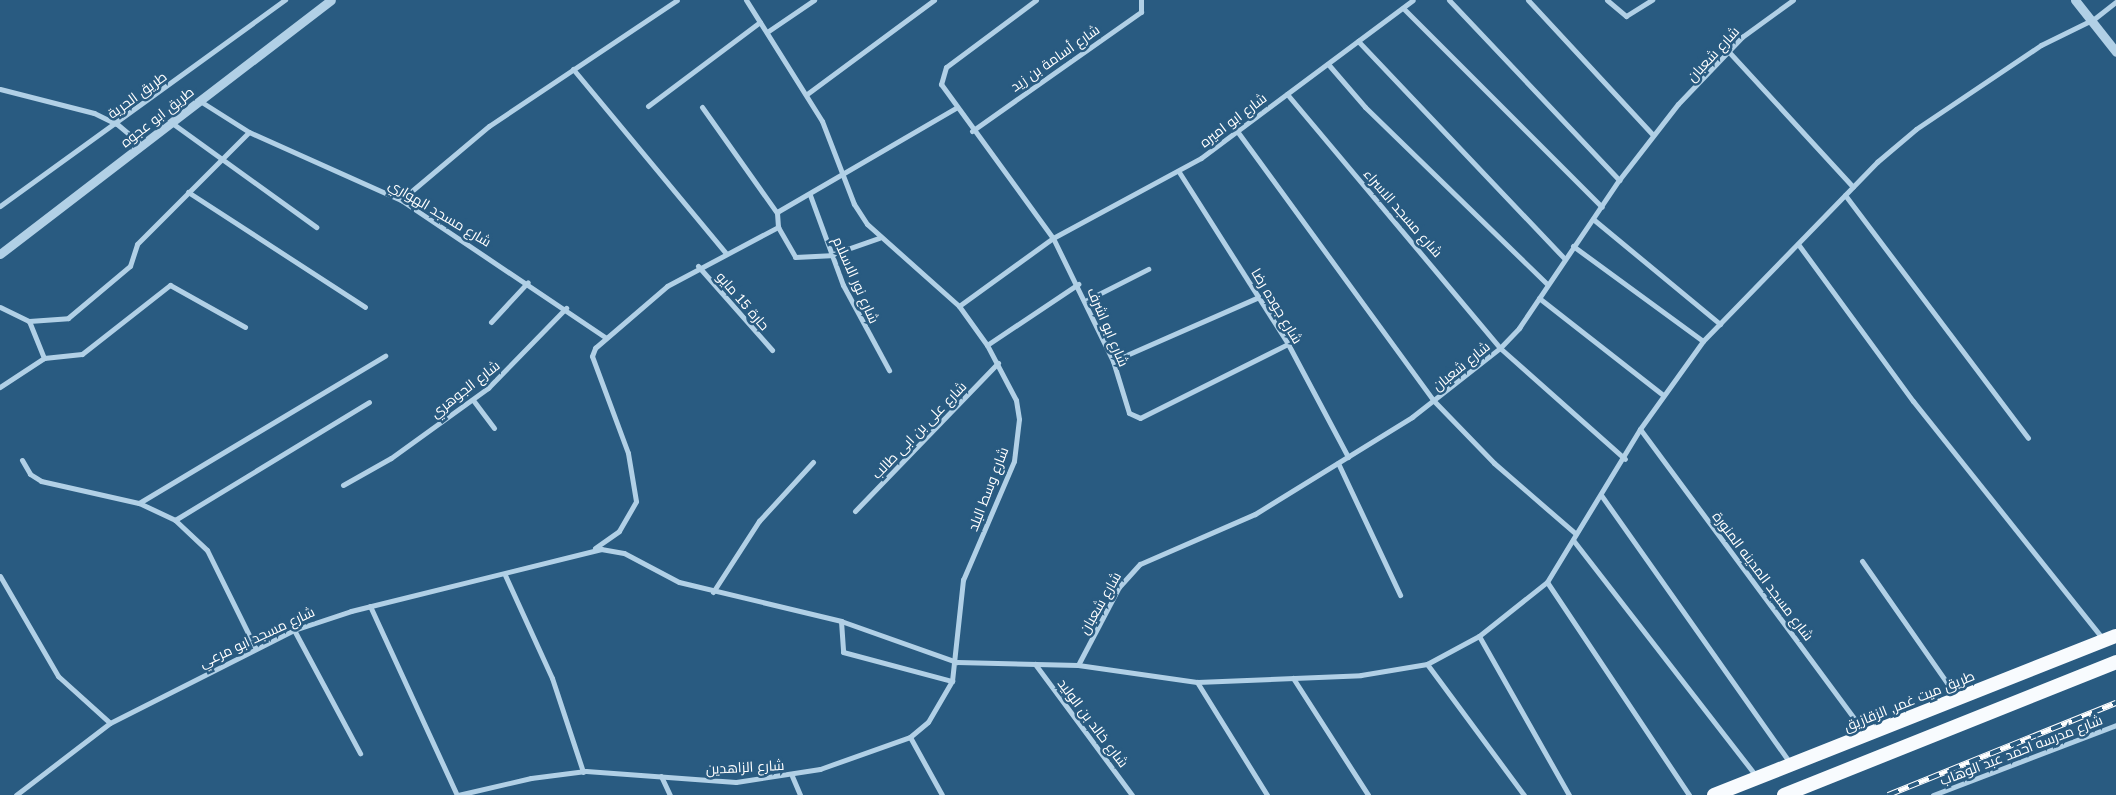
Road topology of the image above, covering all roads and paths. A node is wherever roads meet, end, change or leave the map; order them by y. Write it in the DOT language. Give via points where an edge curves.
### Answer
graph roads {
  1 [pos="285,0"];
  2 [pos="331,0"];
  3 [pos="677,0"];
  4 [pos="746,0"];
  5 [pos="814,0"];
  6 [pos="934,0"];
  7 [pos="1036,0"];
  8 [pos="1142,0"];
  9 [pos="1413,0"];
  10 [pos="1448,0"];
  11 [pos="1528,0"];
  12 [pos="1607,0"];
  13 [pos="1652,0"];
  14 [pos="1793,0"];
  15 [pos="2075,0"];
  16 [pos="2116,2"];
  17 [pos="1403,8"];
  18 [pos="2094,20"];
  19 [pos="760,22"];
  20 [pos="767,32"];
  21 [pos="1358,41"];
  22 [pos="1729,52"];
  23 [pos="2116,52"];
  24 [pos="1328,64"];
  25 [pos="573,69"];
  26 [pos="0,89"];
  27 [pos="806,94"];
  28 [pos="1287,94"];
  29 [pos="200,101"];
  30 [pos="648,106"];
  31 [pos="702,107"];
  32 [pos="956,108"];
  33 [pos="172,123"];
  34 [pos="117,124"];
  35 [pos="972,131"];
  36 [pos="1237,131"];
  37 [pos="249,132"];
  38 [pos="1652,134"];
  39 [pos="143,146"];
  40 [pos="222,160"];
  41 [pos="1179,172"];
  42 [pos="843,175"];
  43 [pos="1619,180"];
  44 [pos="1853,187"];
  45 [pos="188,192"];
  46 [pos="810,195"];
  47 [pos="1845,195"];
  48 [pos="401,200"];
  49 [pos="0,206"];
  50 [pos="1602,207"];
  51 [pos="776,212"];
  52 [pos="1593,219"];
  53 [pos="316,227"];
  54 [pos="778,227"];
  55 [pos="879,238"];
  56 [pos="1053,238"];
  57 [pos="1798,244"];
  58 [pos="1573,246"];
  59 [pos="725,252"];
  60 [pos="0,254"];
  61 [pos="830,255"];
  62 [pos="1564,258"];
  63 [pos="698,266"];
  64 [pos="1148,269"];
  65 [pos="528,282"];
  66 [pos="1078,284"];
  67 [pos="1547,284"];
  68 [pos="1259,296"];
  69 [pos="1539,298"];
  70 [pos="1085,301"];
  71 [pos="959,306"];
  72 [pos="0,307"];
  73 [pos="365,307"];
  74 [pos="566,308"];
  75 [pos="29,321"];
  76 [pos="491,322"];
  77 [pos="1720,324"];
  78 [pos="245,327"];
  79 [pos="605,337"];
  80 [pos="1703,341"];
  81 [pos="1288,344"];
  82 [pos="987,345"];
  83 [pos="1500,348"];
  84 [pos="772,350"];
  85 [pos="385,356"];
  86 [pos="44,358"];
  87 [pos="1113,361"];
  88 [pos="998,364"];
  89 [pos="889,370"];
  90 [pos="0,386"];
  91 [pos="1663,395"];
  92 [pos="473,400"];
  93 [pos="1434,401"];
  94 [pos="369,402"];
  95 [pos="494,428"];
  96 [pos="1640,429"];
  97 [pos="2028,438"];
  98 [pos="1348,457"];
  99 [pos="1625,459"];
  100 [pos="22,460"];
  101 [pos="813,462"];
  102 [pos="1338,463"];
  103 [pos="342,485"];
  104 [pos="1600,495"];
  105 [pos="138,503"];
  106 [pos="855,511"];
  107 [pos="175,520"];
  108 [pos="1576,534"];
  109 [pos="1573,540"];
  110 [pos="590,550"];
  111 [pos="1862,561"];
  112 [pos="505,575"];
  113 [pos="0,576"];
  114 [pos="1547,582"];
  115 [pos="714,592"];
  116 [pos="1400,595"];
  117 [pos="370,606"];
  118 [pos="841,621"];
  119 [pos="294,630"];
  120 [pos="1479,636"];
  121 [pos="2110,638"];
  122 [pos="256,649"];
  123 [pos="957,662"];
  124 [pos="2116,662"];
  125 [pos="1035,664"];
  126 [pos="1427,664"];
  127 [pos="1078,666"];
  128 [pos="1293,678"];
  129 [pos="952,681"];
  130 [pos="1197,682"];
  131 [pos="1959,700"];
  132 [pos="110,723"];
  133 [pos="2116,725"];
  134 [pos="1868,736"];
  135 [pos="910,737"];
  136 [pos="360,753"];
  137 [pos="1792,765"];
  138 [pos="583,772"];
  139 [pos="661,776"];
  140 [pos="792,776"];
  141 [pos="1758,778"];
  142 [pos="16,795"];
  143 [pos="457,795"];
  144 [pos="670,795"];
  145 [pos="800,795"];
  146 [pos="942,795"];
  147 [pos="1132,795"];
  148 [pos="1267,795"];
  149 [pos="1368,795"];
  150 [pos="1524,795"];
  151 [pos="1569,795"];
  152 [pos="1690,795"];
  153 [pos="1714,795"];
  154 [pos="1784,795"];
  155 [pos="1933,795"];
  1 -- 34 [label="street, طريق الحرية"];
  2 -- 29 [label="street, طريق ابو عجوه"];
  3 -- 25 [label="street"];
  4 -- 19 [label="street, شارع وسط البلد"];
  5 -- 20 [label="street"];
  6 -- 27 [label="street"];
  7 -- 32 [label="street, شارع ابو اشرف" via="946,67 942,84"];
  8 -- 35 [label="street, شارع أسامة بن زيد" via="1141,12"];
  9 -- 17 [label="street, شارع ابو اميره"];
  10 -- 43 [label="street"];
  11 -- 38 [label="street"];
  12 -- 13 [label="street" via="1626,16"];
  14 -- 22 [label="street, شارع شعبان"];
  15 -- 18 [label="street"];
  16 -- 18 [label="street"];
  17 -- 21 [label="street, شارع ابو اميره"];
  17 -- 50 [label="street"];
  18 -- 23 [label="street"];
  18 -- 44 [label="street" via="2041,45 1916,128"];
  19 -- 20 [label="street, شارع وسط البلد"];
  19 -- 30 [label="street"];
  20 -- 27 [label="street, شارع وسط البلد"];
  21 -- 24 [label="street, شارع ابو اميره"];
  21 -- 62 [label="street"];
  22 -- 38 [label="street, شارع شعبان"];
  22 -- 44 [label="street"];
  24 -- 28 [label="street, شارع ابو اميره"];
  24 -- 67 [label="street" via="1366,107"];
  25 -- 48 [label="street" via="458,150"];
  25 -- 59 [label="street"];
  26 -- 34 [label="street" via="69,104"];
  27 -- 42 [label="street, شارع وسط البلد"];
  28 -- 36 [label="street, شارع ابو اميره"];
  28 -- 83 [label="street, شارع مسجد الاسراء"];
  29 -- 33 [label="street, طريق ابو عجوه"];
  29 -- 37 [label="street, شارع مسجد الهواري"];
  31 -- 51 [label="street"];
  32 -- 35 [label="street, شارع ابو اشرف"];
  32 -- 42 [label="street"];
  33 -- 39 [label="street, طريق ابو عجوه"];
  33 -- 40 [label="street"];
  34 -- 39 [label="street"];
  34 -- 49 [label="street, طريق الحرية"];
  35 -- 56 [label="street, شارع ابو اشرف"];
  36 -- 41 [label="street, شارع ابو اميره"];
  36 -- 93 [label="street"];
  37 -- 40 [label="street"];
  37 -- 48 [label="street, شارع مسجد الهواري"];
  38 -- 43 [label="street, شارع شعبان"];
  39 -- 60 [label="street, طريق ابو عجوه"];
  40 -- 45 [label="street"];
  40 -- 53 [label="street"];
  41 -- 56 [label="street, شارع ابو اميره"];
  41 -- 68 [label="street, شارع جوده رضا"];
  42 -- 46 [label="street"];
  42 -- 55 [label="street, شارع وسط البلد" via="854,204"];
  43 -- 50 [label="street, شارع شعبان"];
  44 -- 47 [label="street"];
  45 -- 73 [label="street"];
  45 -- 75 [label="street" via="137,244 132,263 88,303 57,321"];
  46 -- 51 [label="street"];
  46 -- 61 [label="street, شارع نور الاسلام"];
  47 -- 57 [label="street"];
  47 -- 97 [label="street"];
  48 -- 65 [label="street, شارع مسجد الهواري"];
  50 -- 52 [label="street, شارع شعبان"];
  51 -- 54 [label="street"];
  52 -- 58 [label="street, شارع شعبان"];
  52 -- 77 [label="street"];
  54 -- 59 [label="street"];
  54 -- 61 [label="street" via="792,257"];
  55 -- 61 [label="street"];
  55 -- 71 [label="street, شارع وسط البلد"];
  56 -- 66 [label="street, شارع ابو اشرف"];
  56 -- 71 [label="street, شارع ابو اميره"];
  57 -- 77 [label="street"];
  57 -- 121 [label="street" via="1913,401"];
  58 -- 62 [label="street, شارع شعبان"];
  58 -- 80 [label="street"];
  59 -- 63 [label="street"];
  61 -- 89 [label="street, شارع نور الاسلام"];
  62 -- 67 [label="street, شارع شعبان"];
  63 -- 79 [label="street"];
  63 -- 84 [label="street, حارة 15 مايو"];
  64 -- 70 [label="street"];
  65 -- 74 [label="street, شارع مسجد الهواري"];
  65 -- 76 [label="street"];
  66 -- 70 [label="street, شارع ابو اشرف"];
  66 -- 82 [label="street"];
  67 -- 69 [label="street, شارع شعبان"];
  68 -- 81 [label="street, شارع جوده رضا"];
  68 -- 87 [label="street"];
  69 -- 83 [label="street, شارع شعبان"];
  69 -- 91 [label="street"];
  70 -- 87 [label="street, شارع ابو اشرف"];
  71 -- 82 [label="street, شارع وسط البلد"];
  72 -- 75 [label="street"];
  74 -- 79 [label="street, شارع مسجد الهواري"];
  74 -- 92 [label="street, شارع الجوهري" via="513,366"];
  75 -- 86 [label="street"];
  77 -- 80 [label="street"];
  78 -- 86 [label="street" via="170,285 82,354"];
  79 -- 110 [label="street" via="592,356 621,427 636,501 619,531"];
  80 -- 91 [label="street"];
  81 -- 87 [label="street, شارع ابو اشرف" via="1140,418 1129,413"];
  81 -- 98 [label="street, شارع جوده رضا"];
  82 -- 88 [label="street, شارع وسط البلد"];
  83 -- 93 [label="street, شارع شعبان"];
  83 -- 99 [label="street, شارع مسجد الاسراء"];
  85 -- 105 [label="street"];
  86 -- 90 [label="street"];
  88 -- 106 [label="street, شارع على بن ابى طالب"];
  88 -- 123 [label="street, شارع وسط البلد" via="1016,400 1018,439 1003,488 963,580"];
  91 -- 96 [label="street"];
  92 -- 95 [label="street"];
  92 -- 103 [label="street, شارع الجوهري" via="365,474"];
  93 -- 98 [label="street, شارع شعبان"];
  93 -- 108 [label="street" via="1494,463"];
  94 -- 107 [label="street"];
  96 -- 99 [label="street"];
  96 -- 134 [label="street, شارع مسجد المدينه المنورة"];
  98 -- 102 [label="street, شارع شعبان"];
  99 -- 104 [label="street"];
  100 -- 105 [label="street" via="30,474 41,481"];
  101 -- 115 [label="street" via="759,521"];
  102 -- 116 [label="street"];
  102 -- 127 [label="street, شارع شعبان" via="1255,514 1140,564 1119,587"];
  104 -- 108 [label="street"];
  104 -- 137 [label="street"];
  105 -- 107 [label="street"];
  107 -- 122 [label="street" via="207,550"];
  108 -- 109 [label="street"];
  109 -- 114 [label="street"];
  109 -- 141 [label="street"];
  110 -- 112 [label="street, شارع مسجد ابو مرعي"];
  110 -- 115 [label="street, شارع مسجد ابو مرعي" via="624,553 679,582"];
  111 -- 131 [label="street"];
  112 -- 117 [label="street, شارع مسجد ابو مرعي"];
  112 -- 138 [label="street" via="552,678"];
  113 -- 132 [label="street" via="58,676"];
  114 -- 120 [label="street"];
  114 -- 152 [label="street"];
  115 -- 118 [label="street"];
  117 -- 119 [label="street, شارع مسجد ابو مرعي"];
  117 -- 143 [label="street"];
  118 -- 123 [label="street"];
  118 -- 129 [label="street" via="843,652"];
  119 -- 122 [label="street, شارع مسجد ابو مرعي"];
  119 -- 136 [label="street"];
  120 -- 126 [label="street"];
  120 -- 151 [label="street"];
  121 -- 131 [label="highway, طريق ميت غمر, الزقازيق"];
  122 -- 132 [label="street, شارع مسجد ابو مرعي"];
  123 -- 125 [label="street"];
  123 -- 129 [label="street, شارع الزاهدين"];
  124 -- 154 [label="highway"];
  125 -- 127 [label="street"];
  125 -- 147 [label="street, شارع خالد بن الوليد"];
  126 -- 128 [label="street" via="1361,675"];
  126 -- 150 [label="street"];
  127 -- 130 [label="street"];
  128 -- 130 [label="street"];
  128 -- 149 [label="street"];
  129 -- 135 [label="street, شارع الزاهدين" via="928,722"];
  130 -- 148 [label="street"];
  131 -- 134 [label="highway, طريق ميت غمر, الزقازيق"];
  132 -- 142 [label="street, شارع مسجد ابو مرعي"];
  133 -- 155 [label="street, شارع مدرسه احمد عبد الوهاب"];
  134 -- 137 [label="highway, طريق ميت غمر, الزقازيق"];
  135 -- 140 [label="street, شارع الزاهدين"];
  135 -- 146 [label="street"];
  137 -- 141 [label="highway, طريق ميت غمر, الزقازيق"];
  138 -- 139 [label="street, شارع الزاهدين"];
  138 -- 143 [label="street, شارع الزاهدين" via="531,778"];
  139 -- 140 [label="street, شارع الزاهدين" via="708,782"];
  139 -- 144 [label="street"];
  140 -- 145 [label="street"];
  141 -- 153 [label="highway, طريق ميت غمر, الزقازيق"];
}
